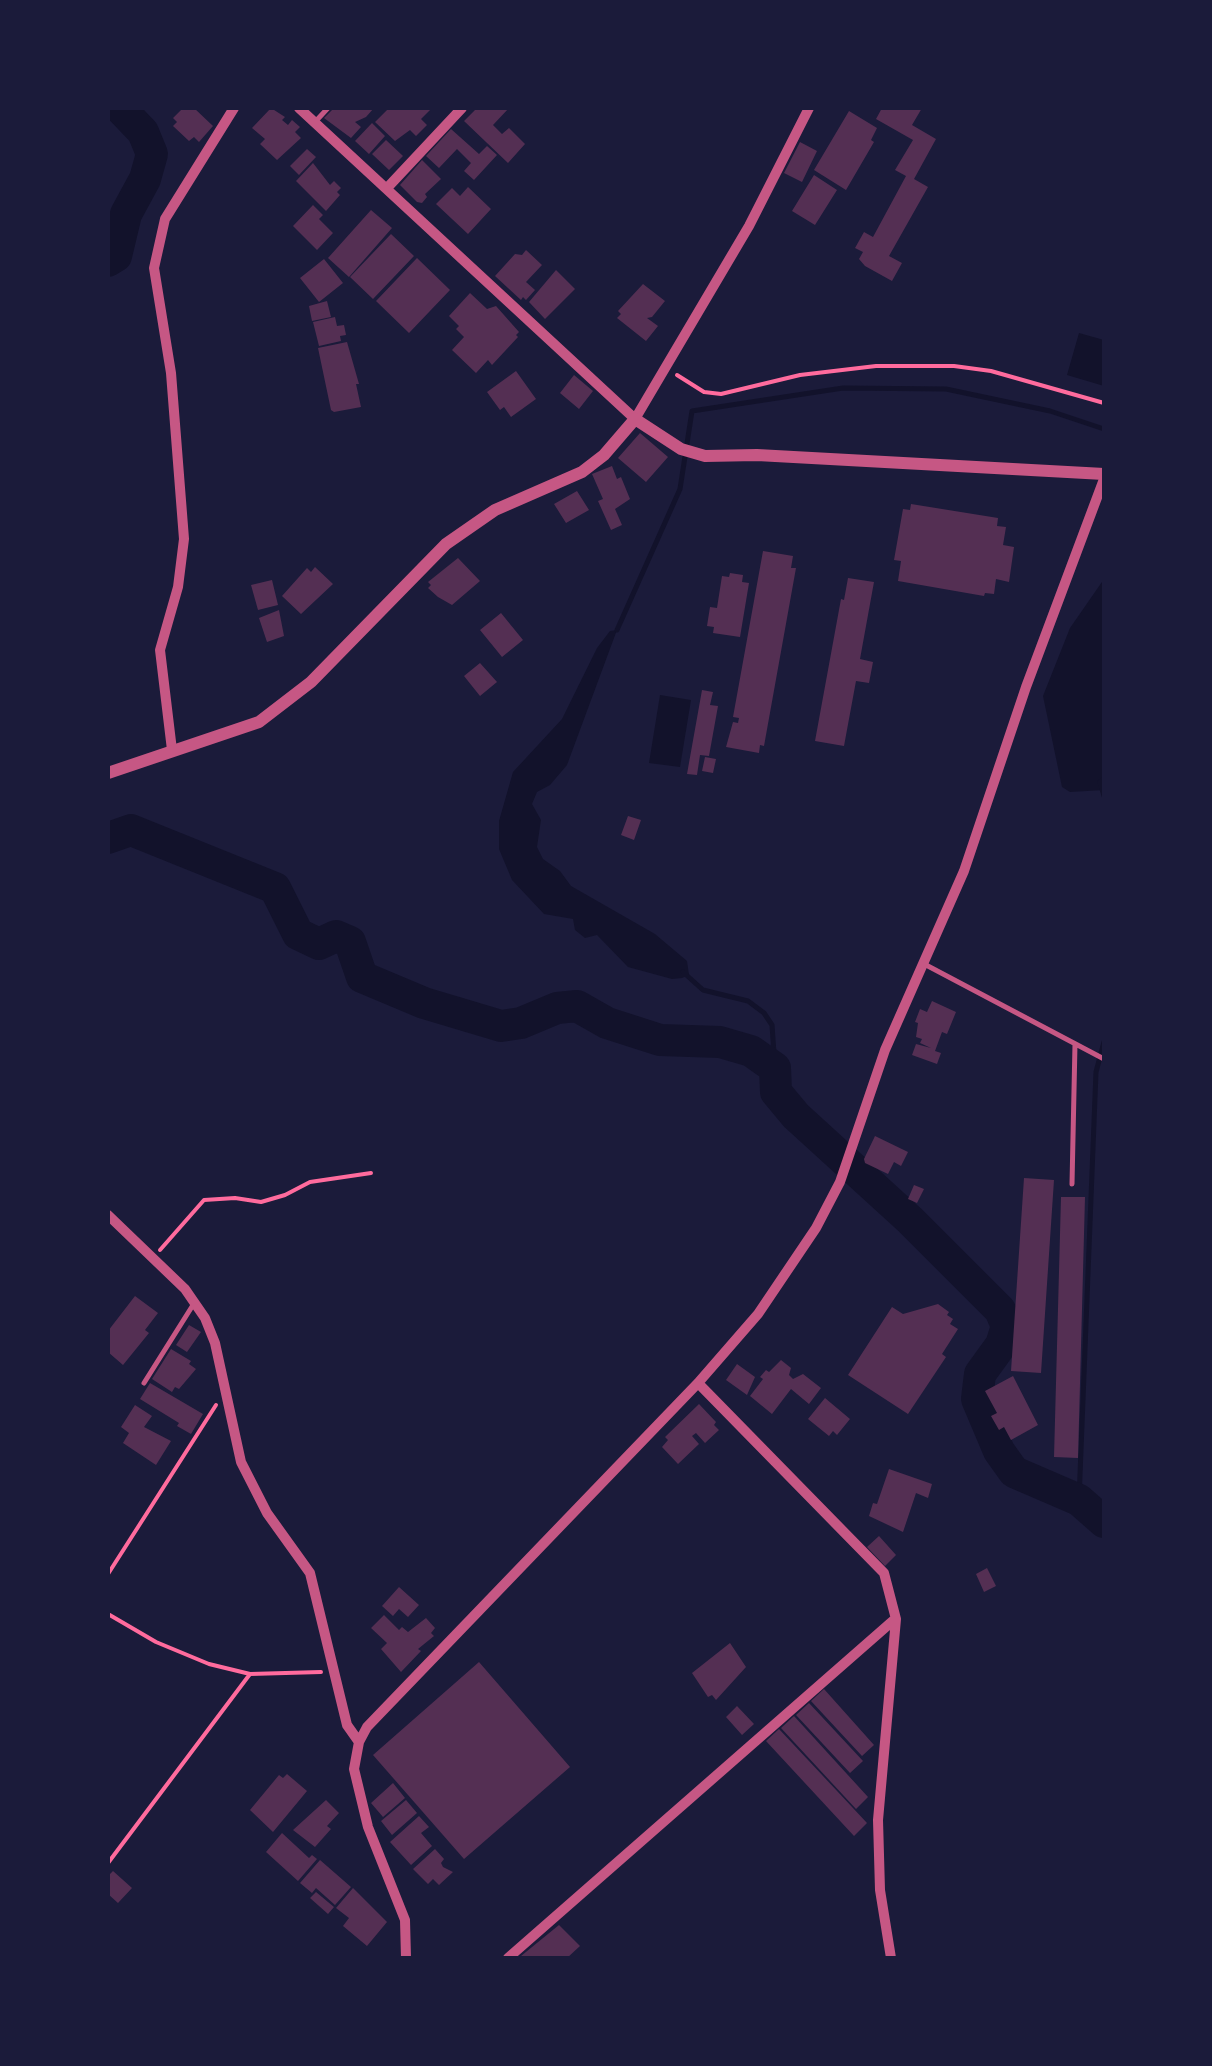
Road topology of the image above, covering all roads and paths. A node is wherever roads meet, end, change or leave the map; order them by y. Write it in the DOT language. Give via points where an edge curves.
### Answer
graph roads {
  1 [pos="234,108"];
  2 [pos="298,108"];
  3 [pos="328,108"];
  4 [pos="462,108"];
  5 [pos="809,108"];
  6 [pos="315,122"];
  7 [pos="388,187"];
  8 [pos="666,367"];
  9 [pos="1104,403"];
  10 [pos="636,419"];
  11 [pos="1104,477"];
  12 [pos="172,750"];
  13 [pos="108,773"];
  14 [pos="923,963"];
  15 [pos="1075,1044"];
  16 [pos="1104,1059"];
  17 [pos="370,1173"];
  18 [pos="1072,1184"];
  19 [pos="108,1215"];
  20 [pos="154,1257"];
  21 [pos="195,1303"];
  22 [pos="144,1384"];
  23 [pos="698,1384"];
  24 [pos="225,1392"];
  25 [pos="108,1574"];
  26 [pos="108,1614"];
  27 [pos="896,1619"];
  28 [pos="336,1671"];
  29 [pos="250,1674"];
  30 [pos="359,1742"];
  31 [pos="108,1863"];
  32 [pos="406,1958"];
  33 [pos="508,1958"];
  34 [pos="891,1958"];
  1 -- 12 [label="street" via="165,219 154,268 171,373 184,540 160,650"];
  2 -- 6 [label="street"];
  3 -- 6 [label="lane"];
  4 -- 7 [label="street"];
  5 -- 8 [label="street"];
  6 -- 7 [label="street"];
  7 -- 10 [label="street"];
  8 -- 9 [label="path" via="704,392 721,394 800,375 954,366"];
  8 -- 10 [label="street"];
  10 -- 11 [label="street" via="705,456"];
  10 -- 12 [label="street" via="582,472 495,510 446,544 310,682 259,722"];
  11 -- 14 [label="street" via="964,871"];
  12 -- 13 [label="street"];
  14 -- 15 [label="lane"];
  14 -- 23 [label="street" via="884,1050 840,1182 816,1228 758,1314"];
  15 -- 16 [label="lane"];
  15 -- 18 [label="lane"];
  17 -- 20 [label="path" via="310,1182 260,1202 204,1200"];
  19 -- 20 [label="street"];
  20 -- 21 [label="street"];
  21 -- 22 [label="lane"];
  21 -- 24 [label="street" via="216,1343"];
  23 -- 27 [label="street" via="884,1573"];
  23 -- 30 [label="street"];
  24 -- 25 [label="path"];
  24 -- 28 [label="street" via="241,1462 267,1513 310,1572"];
  26 -- 29 [label="path" via="156,1642"];
  27 -- 33 [label="street"];
  27 -- 34 [label="street" via="878,1820"];
  28 -- 29 [label="path"];
  28 -- 30 [label="street" via="348,1725"];
  29 -- 31 [label="path"];
  30 -- 32 [label="street" via="354,1769 368,1827 405,1920"];
}
